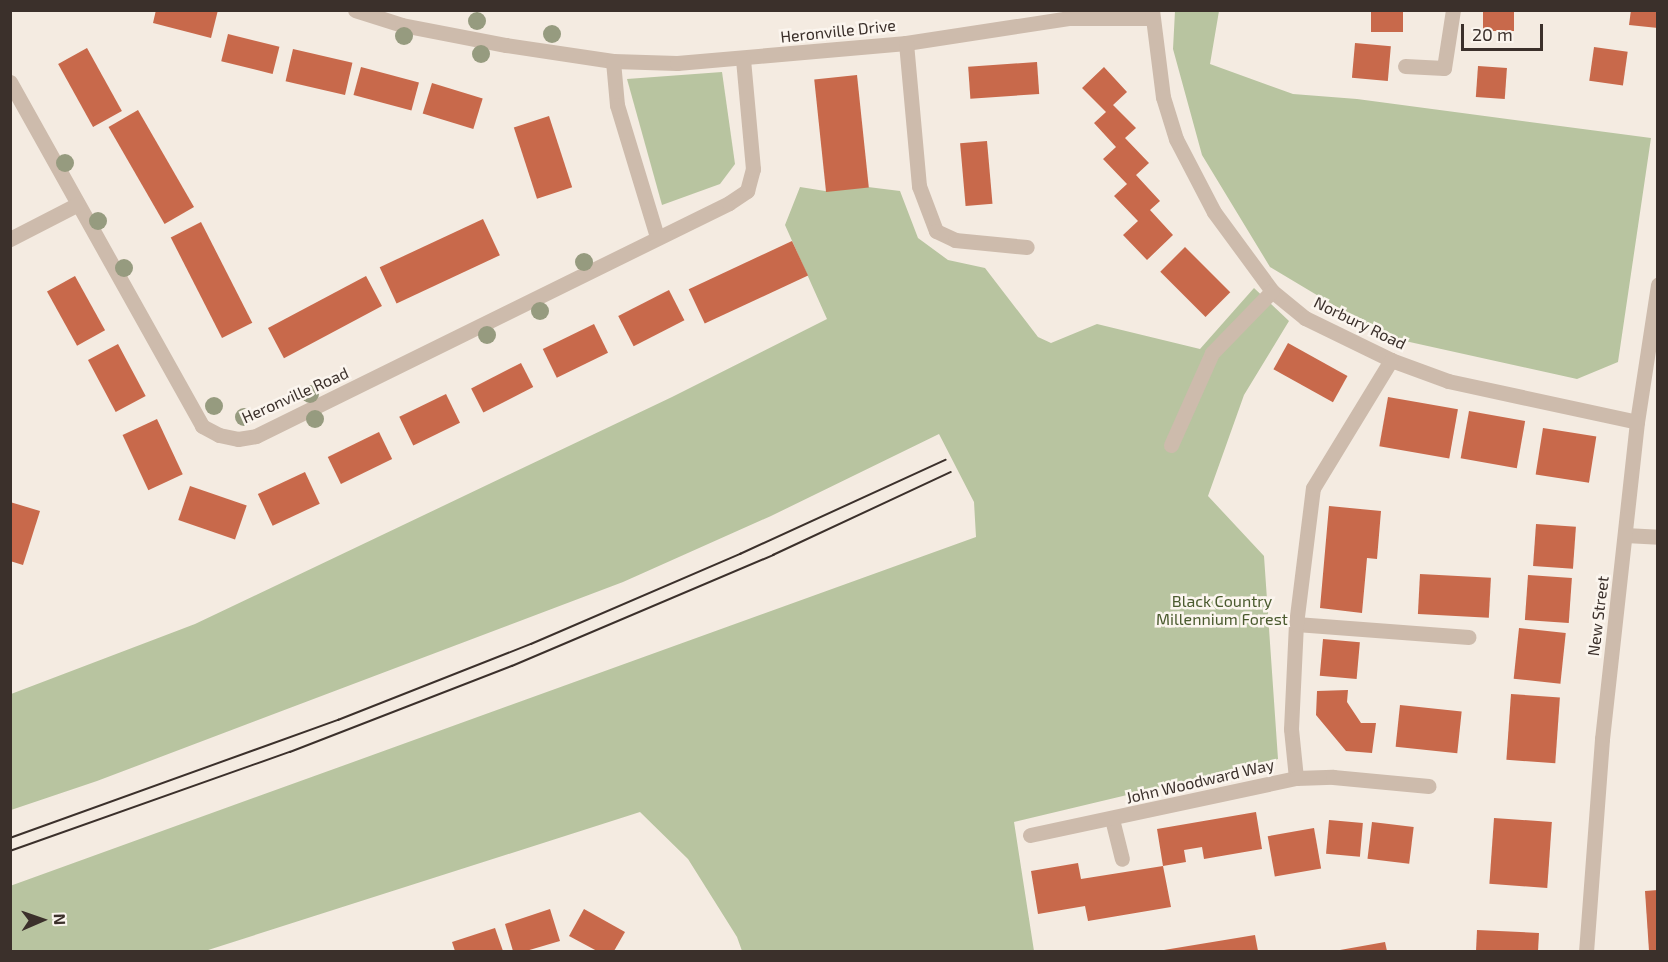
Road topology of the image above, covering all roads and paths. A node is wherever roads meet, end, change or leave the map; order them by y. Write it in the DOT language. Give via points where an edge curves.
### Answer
graph roads {
  1 [pos="355,10"];
  2 [pos="1453,10"];
  3 [pos="1152,14"];
  4 [pos="906,43"];
  5 [pos="743,59"];
  6 [pos="613,61"];
  7 [pos="1405,66"];
  8 [pos="10,82"];
  9 [pos="78,204"];
  10 [pos="657,237"];
  11 [pos="10,239"];
  12 [pos="1028,247"];
  13 [pos="1658,285"];
  14 [pos="1272,291"];
  15 [pos="1391,360"];
  16 [pos="1637,422"];
  17 [pos="1171,445"];
  18 [pos="1625,535"];
  19 [pos="1658,537"];
  20 [pos="1296,624"];
  21 [pos="1469,637"];
  22 [pos="1296,778"];
  23 [pos="1429,786"];
  24 [pos="1112,819"];
  25 [pos="1030,835"];
  26 [pos="1122,859"];
  27 [pos="1586,951"];
  1 -- 6 [label="street" via="402,25"];
  2 -- 7 [label="street" via="1444,68"];
  3 -- 4 [label="street, Heronville Drive" via="1070,18"];
  3 -- 14 [label="street, Norbury Road" via="1163,97 1176,139 1214,212"];
  4 -- 5 [label="street, Heronville Drive"];
  4 -- 12 [label="street" via="919,186 936,231 955,240"];
  5 -- 6 [label="street"];
  5 -- 10 [label="street, Heronville Road" via="753,169 747,191"];
  6 -- 10 [label="street" via="617,105"];
  8 -- 9 [label="street, Heronville Road"];
  9 -- 10 [label="street, Heronville Road" via="202,426 238,439 256,436"];
  9 -- 11 [label="street"];
  13 -- 16 [label="street, New Street"];
  14 -- 15 [label="street, Norbury Road" via="1305,318"];
  14 -- 17 [label="street" via="1212,353"];
  15 -- 16 [label="street, Norbury Road" via="1448,381"];
  15 -- 20 [label="street, John Woodward Way" via="1313,489"];
  16 -- 18 [label="street, New Street"];
  18 -- 19 [label="street"];
  18 -- 27 [label="street, New Street" via="1602,739"];
  20 -- 21 [label="street"];
  20 -- 22 [label="street, John Woodward Way" via="1291,729"];
  22 -- 23 [label="street, John Woodward Way" via="1333,777"];
  22 -- 24 [label="street, John Woodward Way"];
  24 -- 25 [label="street, John Woodward Way"];
  24 -- 26 [label="street, John Woodward Way"];
}
